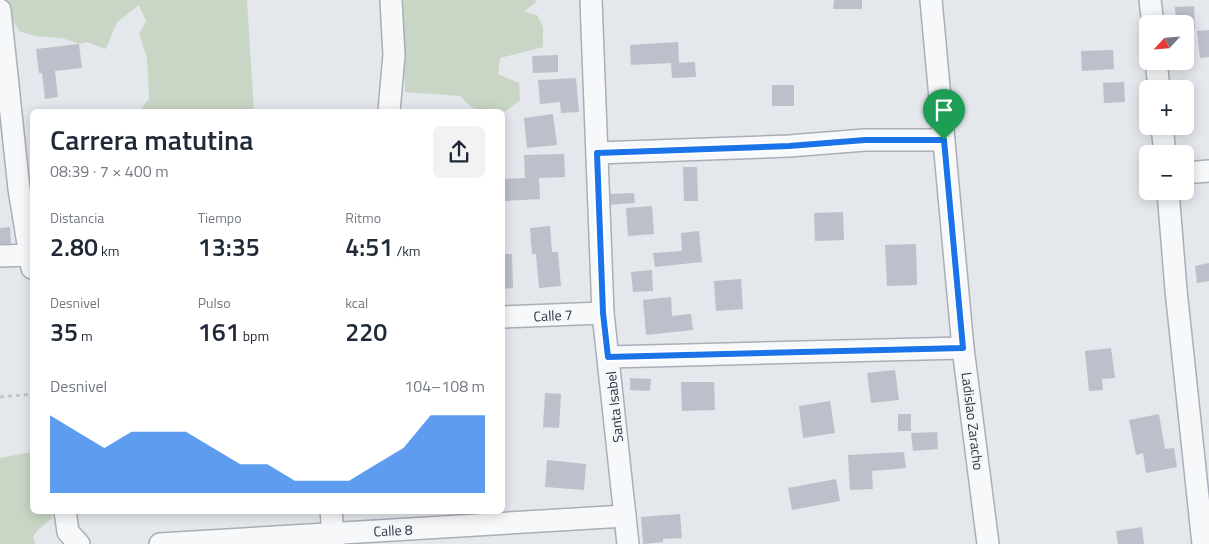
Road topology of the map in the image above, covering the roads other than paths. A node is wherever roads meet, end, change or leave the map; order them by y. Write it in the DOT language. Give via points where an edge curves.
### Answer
graph roads {
  1 [pos="391,0"];
  2 [pos="591,0"];
  3 [pos="931,0"];
  4 [pos="1150,0"];
  5 [pos="0,10"];
  6 [pos="1151,15"];
  7 [pos="389,109"];
  8 [pos="944,140"];
  9 [pos="597,153"];
  10 [pos="1209,171"];
  11 [pos="1194,172"];
  12 [pos="1169,200"];
  13 [pos="30,251"];
  14 [pos="0,256"];
  15 [pos="30,262"];
  16 [pos="603,313"];
  17 [pos="505,317"];
  18 [pos="963,348"];
  19 [pos="608,357"];
  20 [pos="65,514"];
  21 [pos="331,514"];
  22 [pos="625,516"];
  23 [pos="334,539"];
  24 [pos="78,544"];
  25 [pos="160,544"];
  26 [pos="628,544"];
  27 [pos="988,544"];
  28 [pos="1203,544"];
  1 -- 7 [label="street" via="394,55"];
  2 -- 9 [label="street, Santa Isabel"];
  3 -- 8 [label="street, Ladislao Zaracho"];
  4 -- 6 [label="street"];
  5 -- 13 [label="street" via="19,189"];
  8 -- 9 [label="street" via="865,140"];
  8 -- 18 [label="street, Ladislao Zaracho"];
  9 -- 16 [label="street, Santa Isabel"];
  10 -- 11 [label="street"];
  12 -- 28 [label="street"];
  14 -- 15 [label="street"];
  16 -- 17 [label="street, Calle 7"];
  16 -- 19 [label="street, Santa Isabel"];
  18 -- 19 [label="street"];
  18 -- 27 [label="street, Ladislao Zaracho"];
  19 -- 22 [label="street, Santa Isabel"];
  20 -- 24 [label="street" via="68,532"];
  21 -- 23 [label="street"];
  22 -- 23 [label="street, Calle 8"];
  22 -- 26 [label="street, Santa Isabel"];
  23 -- 25 [label="street, Calle 8"];
}
